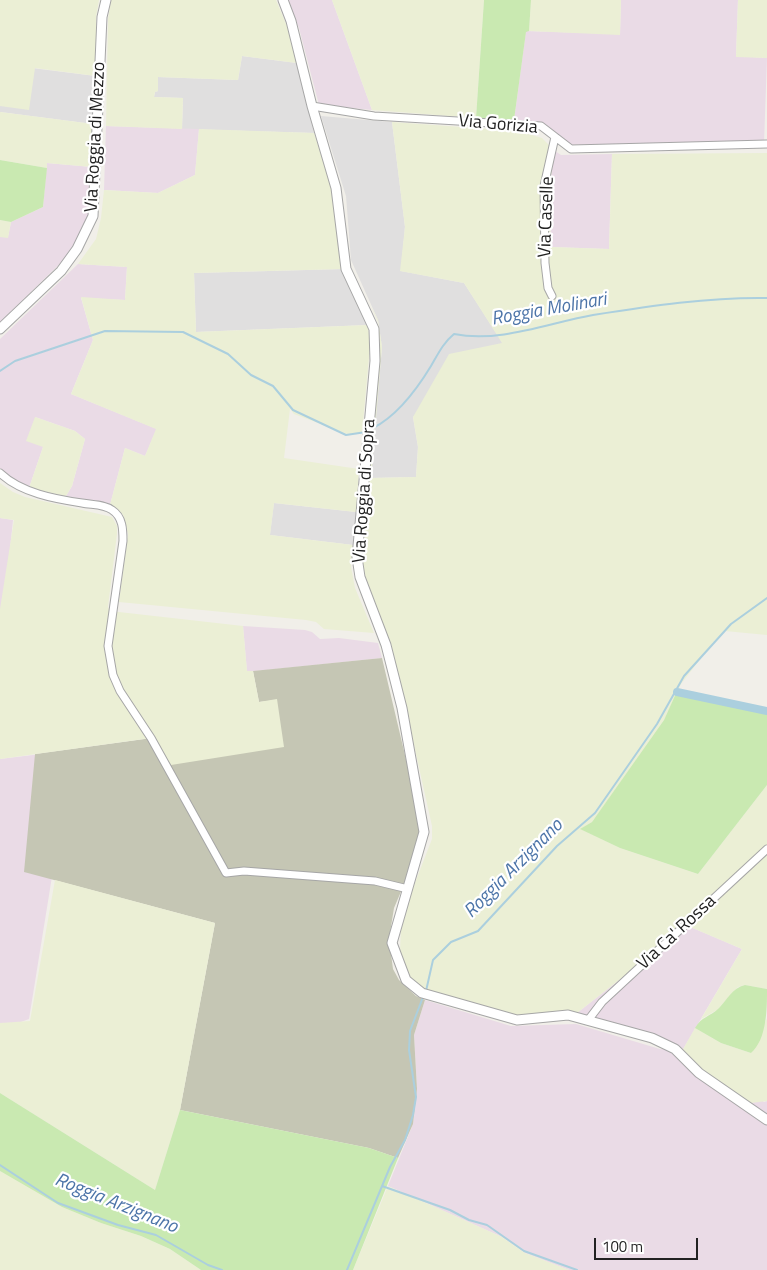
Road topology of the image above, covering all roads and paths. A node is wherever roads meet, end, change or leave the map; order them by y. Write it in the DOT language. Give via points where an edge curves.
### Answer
graph roads {
  1 [pos="106,0"];
  2 [pos="282,0"];
  3 [pos="312,106"];
  4 [pos="555,137"];
  5 [pos="767,144"];
  6 [pos="552,296"];
  7 [pos="0,329"];
  8 [pos="0,473"];
  9 [pos="767,849"];
  10 [pos="408,889"];
  11 [pos="589,1019"];
  12 [pos="766,1117"];
  1 -- 7 [label="street, Via Roggia di Mezzo" via="102,17 93,216 77,249 61,271"];
  2 -- 3 [label="street, Via Roggia di Sopra" via="291,21"];
  3 -- 4 [label="street, Via Gorizia" via="374,116 541,126"];
  3 -- 10 [label="street, Via Roggia di Sopra" via="336,188 346,269 374,329 375,361 357,557 360,578 386,646 402,708 424,832"];
  4 -- 5 [label="street, Via Gorizia" via="570,149"];
  4 -- 6 [label="street, Via Caselle" via="544,186 545,263"];
  8 -- 10 [label="street" via="18,487 106,507 118,516 123,526 123,541 108,646 113,675 226,873 244,871 374,881"];
  9 -- 11 [label="street, Via Ca' Rossa" via="602,1002"];
  10 -- 11 [label="street, Via Roggia di Sopra" via="392,942 406,980 422,993 516,1020 568,1015"];
  11 -- 12 [label="street" via="652,1038 674,1049 700,1073"];
}
